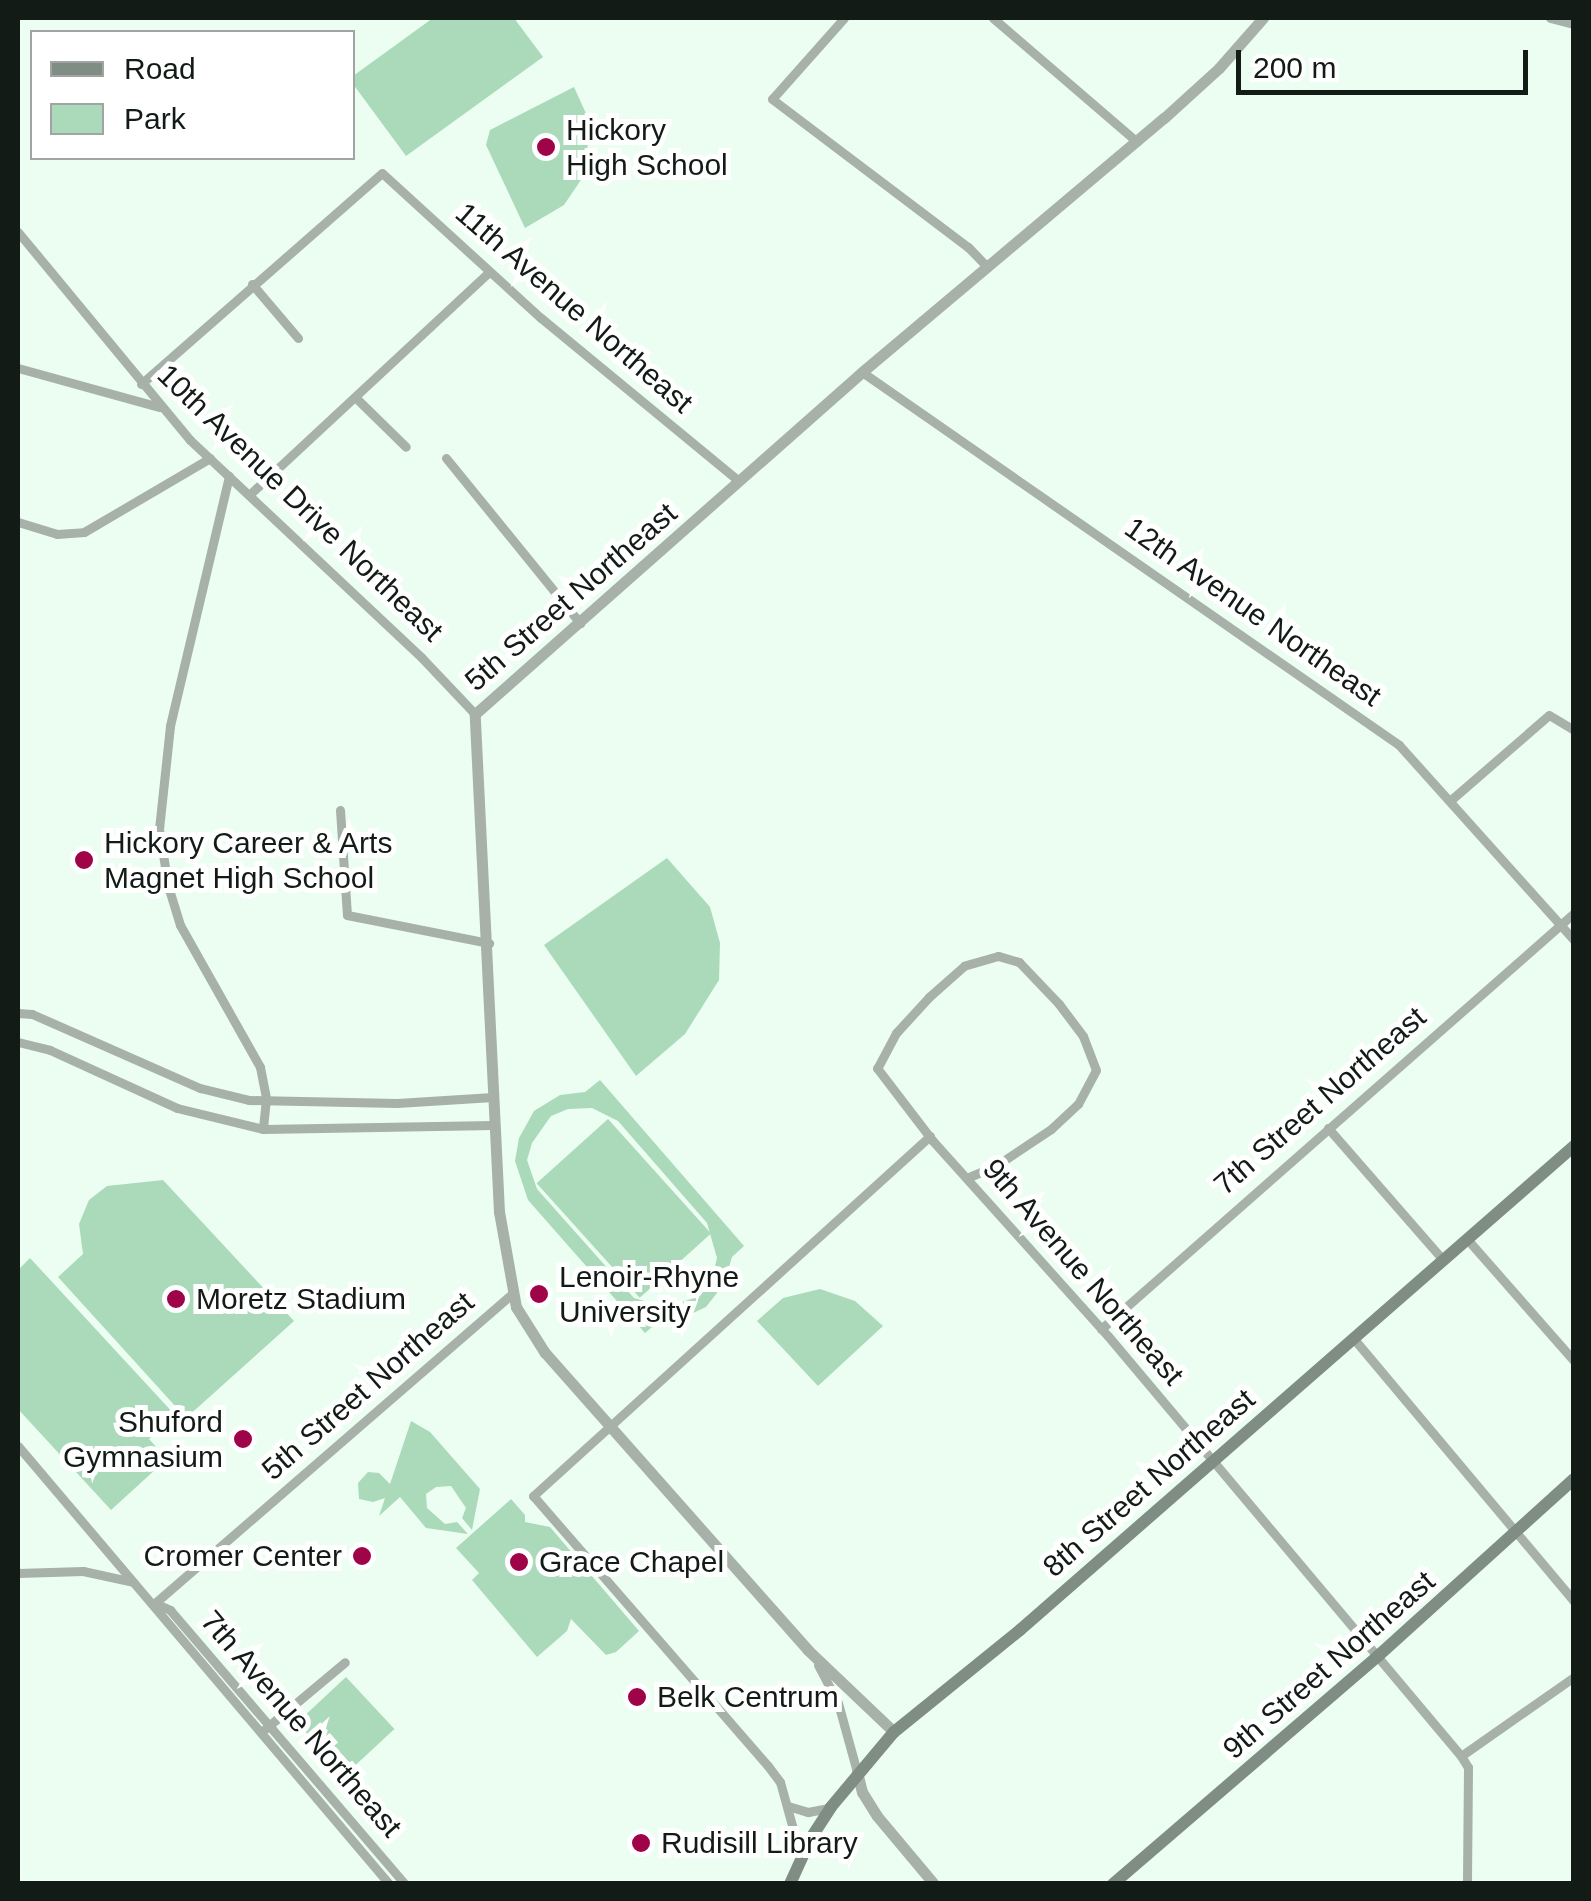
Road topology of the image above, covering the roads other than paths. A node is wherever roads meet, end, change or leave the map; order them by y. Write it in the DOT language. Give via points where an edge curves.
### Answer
graph roads {
  1 [pos="844,18"];
  2 [pos="994,18"];
  3 [pos="1263,18"];
  4 [pos="1550,18"];
  5 [pos="1574,24"];
  6 [pos="1137,142"];
  7 [pos="18,232"];
  8 [pos="987,267"];
  9 [pos="489,272"];
  10 [pos="252,284"];
  11 [pos="298,338"];
  12 [pos="18,368"];
  13 [pos="862,372"];
  14 [pos="140,384"];
  15 [pos="355,397"];
  16 [pos="160,407"];
  17 [pos="406,448"];
  18 [pos="210,458"];
  19 [pos="446,458"];
  20 [pos="229,476"];
  21 [pos="739,482"];
  22 [pos="249,495"];
  23 [pos="18,522"];
  24 [pos="580,622"];
  25 [pos="475,714"];
  26 [pos="1574,730"];
  27 [pos="1452,799"];
  28 [pos="340,810"];
  29 [pos="1574,913"];
  30 [pos="1560,925"];
  31 [pos="1574,940"];
  32 [pos="489,943"];
  33 [pos="18,1013"];
  34 [pos="18,1042"];
  35 [pos="494,1097"];
  36 [pos="266,1103"];
  37 [pos="494,1125"];
  38 [pos="1328,1128"];
  39 [pos="263,1130"];
  40 [pos="930,1136"];
  41 [pos="1574,1146"];
  42 [pos="969,1177"];
  43 [pos="1468,1239"];
  44 [pos="1443,1260"];
  45 [pos="511,1295"];
  46 [pos="1101,1329"];
  47 [pos="1354,1338"];
  48 [pos="1574,1361"];
  49 [pos="608,1426"];
  50 [pos="18,1446"];
  51 [pos="1213,1460"];
  52 [pos="1574,1480"];
  53 [pos="1517,1531"];
  54 [pos="18,1573"];
  55 [pos="135,1582"];
  56 [pos="1574,1601"];
  57 [pos="155,1604"];
  58 [pos="808,1650"];
  59 [pos="1378,1656"];
  60 [pos="345,1662"];
  61 [pos="1574,1677"];
  62 [pos="269,1726"];
  63 [pos="894,1732"];
  64 [pos="260,1734"];
  65 [pos="1461,1756"];
  66 [pos="857,1772"];
  67 [pos="788,1806"];
  68 [pos="831,1807"];
  69 [pos="801,1858"];
  70 [pos="388,1884"];
  71 [pos="406,1884"];
  72 [pos="790,1884"];
  73 [pos="934,1884"];
  74 [pos="1113,1884"];
  75 [pos="1466,1884"];
  1 -- 8 [label="street" via="772,100"];
  2 -- 6 [label="street"];
  3 -- 6 [label="street, 5th Street Northeast"];
  4 -- 5 [label="street"];
  6 -- 8 [label="street, 5th Street Northeast"];
  7 -- 14 [label="street, 10th Avenue Drive Northeast"];
  8 -- 13 [label="street, 5th Street Northeast"];
  9 -- 10 [label="street, 11th Avenue Northeast" via="382,172"];
  9 -- 15 [label="street"];
  9 -- 21 [label="street, 11th Avenue Northeast"];
  10 -- 11 [label="street"];
  10 -- 14 [label="street"];
  12 -- 16 [label="street"];
  13 -- 21 [label="street, 5th Street Northeast"];
  13 -- 27 [label="street, 12th Avenue Northeast" via="1386,735"];
  14 -- 16 [label="street, 10th Avenue Drive Northeast"];
  15 -- 17 [label="street"];
  15 -- 22 [label="street"];
  16 -- 18 [label="street, 10th Avenue Drive Northeast"];
  18 -- 20 [label="street, 10th Avenue Drive Northeast"];
  18 -- 23 [label="street" via="84,532 58,534"];
  19 -- 24 [label="street"];
  20 -- 22 [label="street, 10th Avenue Drive Northeast"];
  20 -- 36 [label="street" via="170,726 159,829 180,925 255,1055"];
  21 -- 24 [label="street, 5th Street Northeast"];
  22 -- 25 [label="street, 10th Avenue Drive Northeast"];
  24 -- 25 [label="street, 5th Street Northeast"];
  25 -- 32 [label="street, 5th Street Northeast"];
  26 -- 27 [label="street" via="1549,714"];
  27 -- 30 [label="street, 12th Avenue Northeast"];
  28 -- 32 [label="street" via="347,915"];
  29 -- 30 [label="street, 7th Street Northeast"];
  30 -- 31 [label="street, 12th Avenue Northeast"];
  30 -- 38 [label="street, 7th Street Northeast"];
  32 -- 35 [label="street, 5th Street Northeast"];
  33 -- 36 [label="street" via="200,1088"];
  34 -- 39 [label="street" via="178,1108"];
  35 -- 36 [label="street"];
  35 -- 37 [label="street, 5th Street Northeast"];
  36 -- 39 [label="street"];
  37 -- 39 [label="street"];
  37 -- 45 [label="street, 5th Street Northeast"];
  38 -- 44 [label="street"];
  38 -- 46 [label="street, 7th Street Northeast"];
  40 -- 42 [label="street, 9th Avenue Northeast"];
  40 -- 42 [label="street" via="877,1068 896,1033 964,966 998,956 1019,962 1083,1036 1096,1070 1078,1104 1051,1129"];
  40 -- 49 [label="street"];
  41 -- 43 [label="main road, 8th Street Northeast"];
  42 -- 46 [label="street, 9th Avenue Northeast"];
  43 -- 44 [label="main road, 8th Street Northeast"];
  43 -- 48 [label="street"];
  44 -- 47 [label="main road, 8th Street Northeast"];
  45 -- 49 [label="street" via="544,1353"];
  45 -- 57 [label="street, 5th Street Northeast"];
  46 -- 51 [label="street, 9th Avenue Northeast"];
  47 -- 51 [label="main road, 8th Street Northeast"];
  47 -- 53 [label="street"];
  49 -- 58 [label="street"];
  49 -- 67 [label="street" via="533,1496 768,1766"];
  50 -- 55 [label="street, 7th Avenue Northeast"];
  51 -- 59 [label="street, 9th Avenue Northeast"];
  51 -- 63 [label="main road, 8th Street Northeast"];
  52 -- 53 [label="main road, 9th Street Northeast"];
  53 -- 56 [label="street"];
  53 -- 59 [label="main road, 9th Street Northeast"];
  54 -- 55 [label="street" via="83,1571"];
  55 -- 57 [label="street, 7th Avenue Northeast"];
  57 -- 62 [label="street, 7th Avenue Northeast" via="170,1610"];
  57 -- 64 [label="street, 7th Avenue Northeast"];
  58 -- 63 [label="street"];
  58 -- 66 [label="street" via="838,1703"];
  59 -- 65 [label="street, 9th Avenue Northeast"];
  59 -- 74 [label="main road, 9th Street Northeast"];
  60 -- 62 [label="street"];
  61 -- 65 [label="street"];
  62 -- 64 [label="street"];
  62 -- 71 [label="street, 7th Avenue Northeast"];
  63 -- 66 [label="main road, 8th Street Northeast"];
  64 -- 70 [label="street, 7th Avenue Northeast"];
  65 -- 75 [label="street" via="1468,1767"];
  66 -- 68 [label="main road, 8th Street Northeast"];
  66 -- 73 [label="street" via="877,1816"];
  67 -- 68 [label="street" via="808,1812"];
  67 -- 69 [label="street"];
  68 -- 69 [label="main road, 8th Street Northeast"];
  69 -- 72 [label="main road, 8th Street Northeast"];
}
